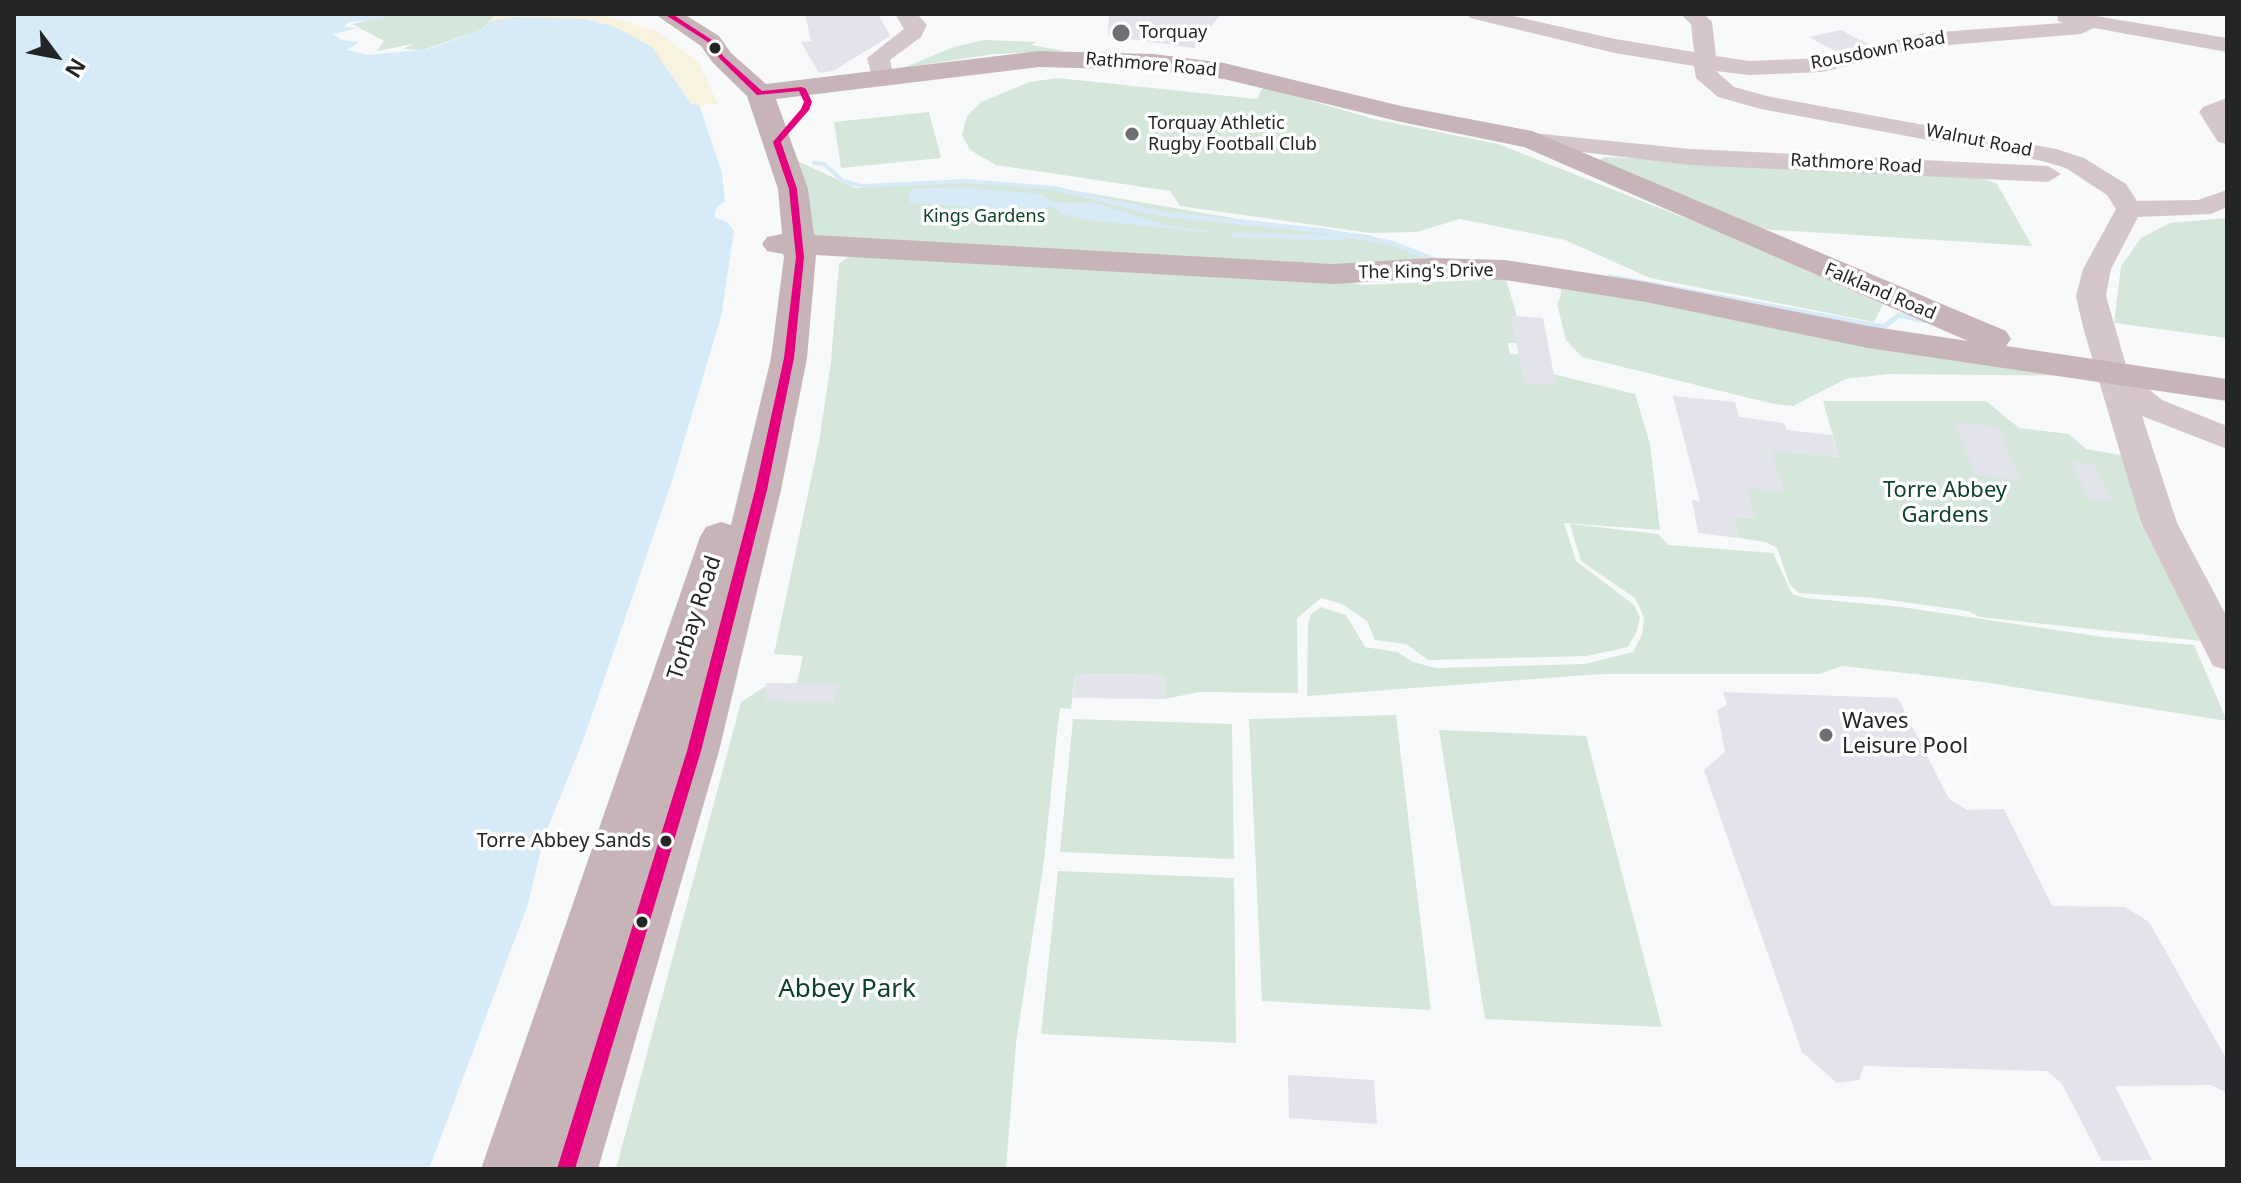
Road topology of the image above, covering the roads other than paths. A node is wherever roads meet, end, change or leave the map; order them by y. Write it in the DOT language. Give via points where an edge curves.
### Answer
graph roads {
  1 [pos="667,14"];
  2 [pos="905,14"];
  3 [pos="1477,14"];
  4 [pos="1691,14"];
  5 [pos="2047,14"];
  6 [pos="2089,22"];
  7 [pos="2160,24"];
  8 [pos="2227,45"];
  9 [pos="1705,68"];
  10 [pos="881,78"];
  11 [pos="805,95"];
  12 [pos="2227,105"];
  13 [pos="756,106"];
  14 [pos="2227,137"];
  15 [pos="1532,140"];
  16 [pos="777,142"];
  17 [pos="1613,151"];
  18 [pos="1579,161"];
  19 [pos="2100,177"];
  20 [pos="2227,198"];
  21 [pos="2129,209"];
  22 [pos="789,244"];
  23 [pos="2113,376"];
  24 [pos="2227,390"];
  25 [pos="2227,438"];
  26 [pos="2227,655"];
  27 [pos="513,1169"];
  28 [pos="566,1169"];
  1 -- 13 [label="main road, Torbay Road" via="710,41"];
  2 -- 10 [label="street" via="916,25 878,58"];
  3 -- 9 [label="street, Rousdown Road"];
  4 -- 9 [label="street" via="1701,22"];
  5 -- 6 [label="street"];
  6 -- 7 [label="street"];
  6 -- 9 [label="street, Rousdown Road" via="2081,28 1922,40 1822,65"];
  7 -- 8 [label="street"];
  9 -- 19 [label="street, Walnut Road" via="1726,92 1769,104 2047,154"];
  10 -- 11 [label="main road, Rathmore Road"];
  10 -- 15 [label="main road, Rathmore Road" via="1039,59 1154,62 1224,71"];
  11 -- 13 [label="main road, Rathmore Road"];
  11 -- 16 [label="main road"];
  12 -- 14 [label="street" via="2211,112"];
  13 -- 16 [label="main road, Torbay Road"];
  13 -- 22 [label="main road, Torbay Road" via="772,203"];
  15 -- 17 [label="street, Rathmore Road"];
  15 -- 18 [label="main road, Falkland Road"];
  16 -- 22 [label="main road, Torbay Road" via="793,189"];
  17 -- 18 [label="street, Rathmore Road" via="1591,153"];
  17 -- 19 [label="street, Rathmore Road"];
  18 -- 23 [label="main road, Falkland Road" via="1973,331 2050,361"];
  19 -- 21 [label="street, Walnut Road"];
  20 -- 21 [label="street" via="2202,208"];
  21 -- 23 [label="street" via="2097,269 2091,296"];
  22 -- 23 [label="main road, The King's Drive" via="1333,274 1505,270"];
  22 -- 27 [label="main road, Torbay Road" via="778,271 729,511"];
  22 -- 28 [label="main road, Torbay Road" via="789,358 761,490 694,751"];
  23 -- 24 [label="main road"];
  23 -- 25 [label="street, Falkland Road" via="2150,407"];
  23 -- 26 [label="street" via="2159,523"];
}
